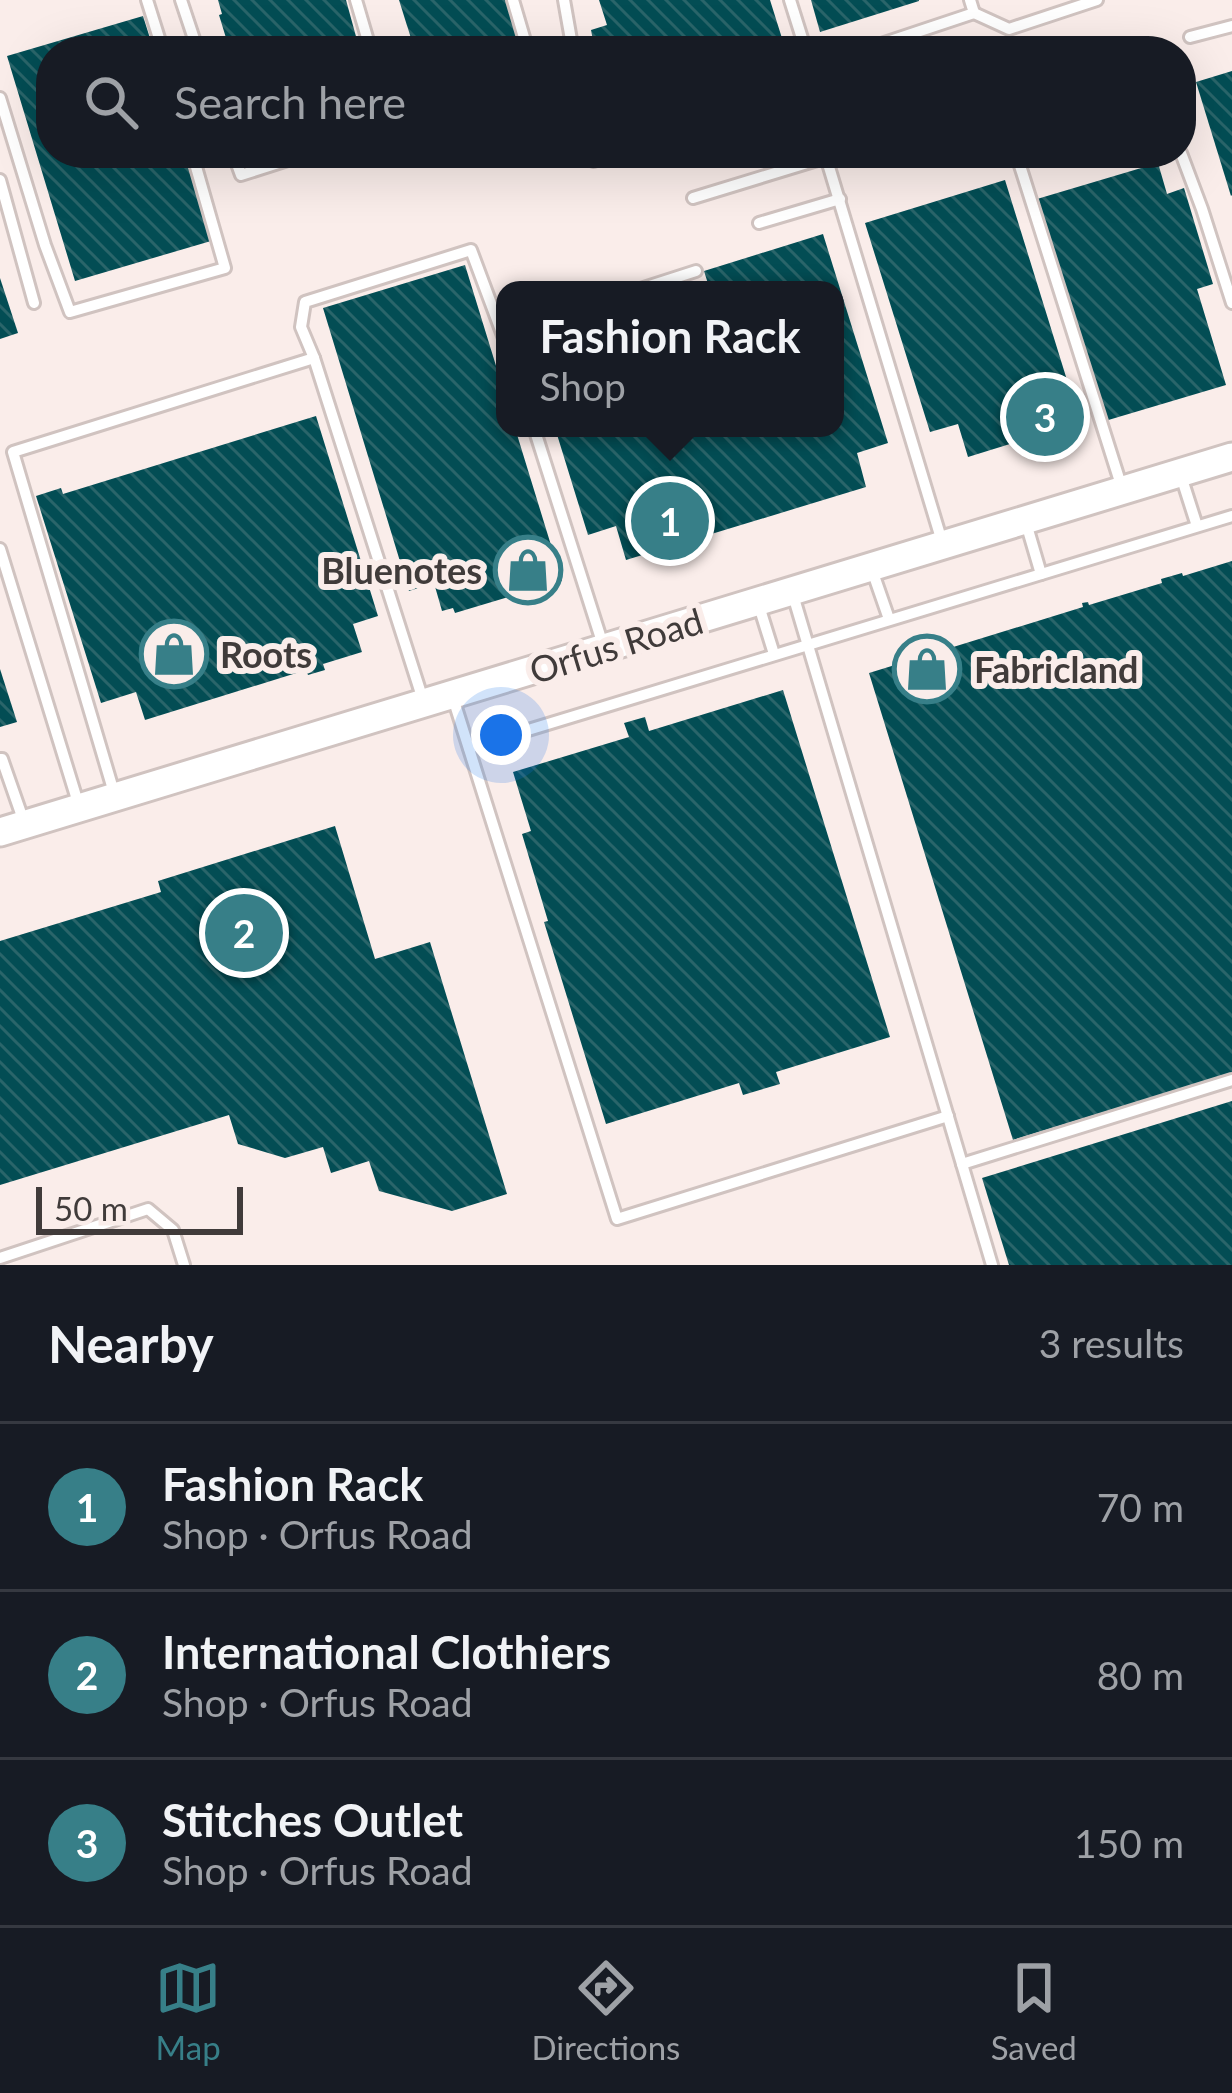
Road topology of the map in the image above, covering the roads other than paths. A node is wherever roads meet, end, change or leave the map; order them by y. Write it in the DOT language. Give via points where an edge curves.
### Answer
graph roads {
  1 [pos="147,0"];
  2 [pos="181,0"];
  3 [pos="356,0"];
  4 [pos="513,0"];
  5 [pos="564,0"];
  6 [pos="790,0"];
  7 [pos="1097,0"];
  8 [pos="972,7"];
  9 [pos="1232,26"];
  10 [pos="158,36"];
  11 [pos="193,36"];
  12 [pos="367,36"];
  13 [pos="524,36"];
  14 [pos="570,36"];
  15 [pos="801,36"];
  16 [pos="898,36"];
  17 [pos="1196,36"];
  18 [pos="0,98"];
  19 [pos="196,168"];
  20 [pos="238,168"];
  21 [pos="263,168"];
  22 [pos="793,168"];
  23 [pos="829,168"];
  24 [pos="1021,168"];
  25 [pos="1186,168"];
  26 [pos="0,180"];
  27 [pos="693,198"];
  28 [pos="840,199"];
  29 [pos="759,223"];
  30 [pos="696,271"];
  31 [pos="665,281"];
  32 [pos="34,303"];
  33 [pos="1232,303"];
  34 [pos="496,315"];
  35 [pos="314,358"];
  36 [pos="537,437"];
  37 [pos="1232,457"];
  38 [pos="1180,473"];
  39 [pos="1123,491"];
  40 [pos="1232,516"];
  41 [pos="1025,520"];
  42 [pos="1197,526"];
  43 [pos="943,545"];
  44 [pos="0,549"];
  45 [pos="871,567"];
  46 [pos="1041,574"];
  47 [pos="791,591"];
  48 [pos="757,602"];
  49 [pos="889,620"];
  50 [pos="808,644"];
  51 [pos="604,648"];
  52 [pos="774,654"];
  53 [pos="452,694"];
  54 [pos="424,703"];
  55 [pos="469,748"];
  56 [pos="0,759"];
  57 [pos="115,797"];
  58 [pos="80,809"];
  59 [pos="13,828"];
  60 [pos="1232,1080"];
  61 [pos="948,1116"];
  62 [pos="962,1164"];
  63 [pos="0,1258"];
  64 [pos="184,1265"];
  65 [pos="992,1265"];
  1 -- 10 [label="lane"];
  2 -- 11 [label="lane"];
  3 -- 12 [label="lane"];
  4 -- 13 [label="lane"];
  5 -- 14 [label="lane"];
  6 -- 15 [label="lane"];
  7 -- 8 [label="lane" via="1009,29"];
  8 -- 16 [label="lane"];
  9 -- 17 [label="lane"];
  18 -- 19 [label="lane" via="70,312 225,268"];
  20 -- 21 [label="lane" via="241,175"];
  22 -- 27 [label="lane"];
  23 -- 28 [label="lane"];
  24 -- 39 [label="lane"];
  25 -- 33 [label="lane"];
  26 -- 32 [label="lane"];
  28 -- 29 [label="lane"];
  28 -- 43 [label="lane"];
  30 -- 31 [label="lane"];
  34 -- 35 [label="lane" via="471,250 304,302 301,327"];
  35 -- 54 [label="lane"];
  35 -- 57 [label="lane" via="13,452"];
  36 -- 51 [label="lane"];
  37 -- 38 [label="street, Orfus Road"];
  38 -- 39 [label="street, Orfus Road"];
  38 -- 42 [label="lane"];
  39 -- 41 [label="street, Orfus Road"];
  40 -- 42 [label="lane"];
  41 -- 43 [label="street, Orfus Road"];
  41 -- 46 [label="lane"];
  42 -- 46 [label="lane"];
  43 -- 45 [label="street, Orfus Road"];
  44 -- 58 [label="lane"];
  45 -- 47 [label="street, Orfus Road"];
  45 -- 49 [label="lane"];
  46 -- 49 [label="lane"];
  47 -- 48 [label="street, Orfus Road"];
  47 -- 50 [label="lane"];
  48 -- 51 [label="street, Orfus Road"];
  48 -- 52 [label="lane"];
  49 -- 50 [label="lane"];
  50 -- 52 [label="lane"];
  50 -- 61 [label="lane"];
  51 -- 53 [label="street, Orfus Road"];
  52 -- 55 [label="lane"];
  53 -- 54 [label="street, Orfus Road"];
  53 -- 55 [label="lane"];
  54 -- 57 [label="street, Orfus Road"];
  55 -- 61 [label="lane" via="617,1220"];
  56 -- 59 [label="lane"];
  57 -- 58 [label="street, Orfus Road"];
  58 -- 59 [label="street, Orfus Road"];
  60 -- 62 [label="lane"];
  61 -- 62 [label="lane"];
  62 -- 65 [label="lane"];
  63 -- 64 [label="lane" via="148,1209 173,1230"];
}
